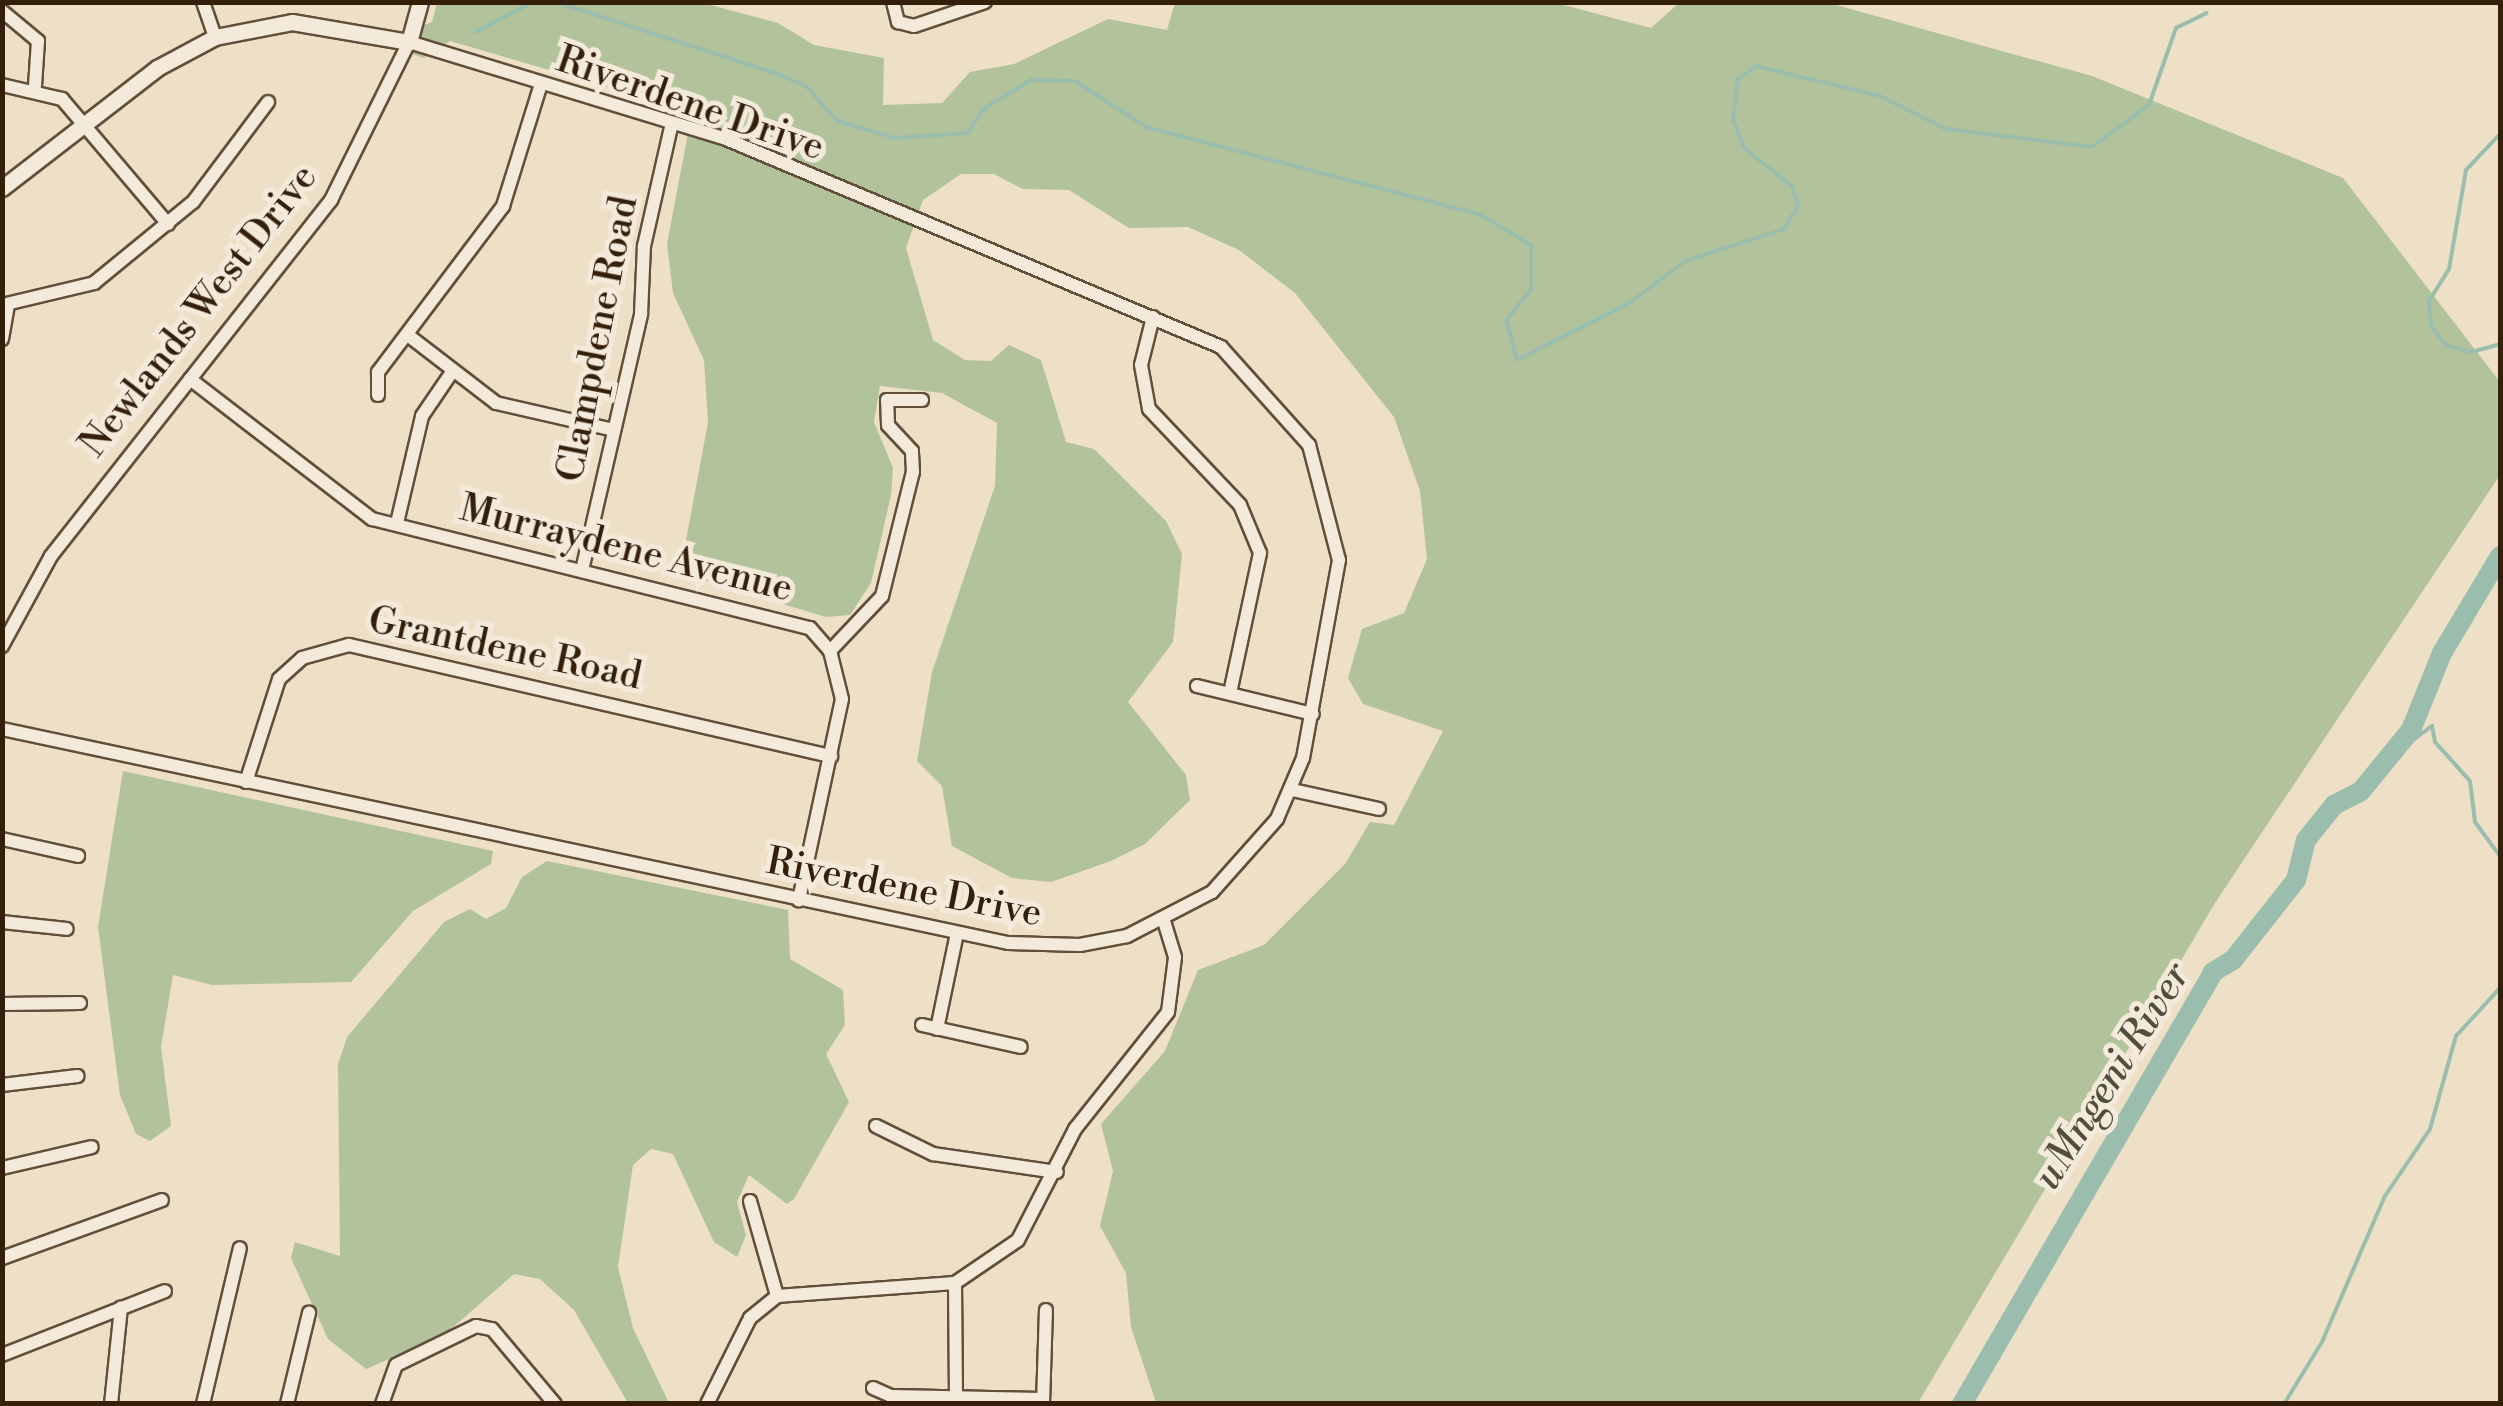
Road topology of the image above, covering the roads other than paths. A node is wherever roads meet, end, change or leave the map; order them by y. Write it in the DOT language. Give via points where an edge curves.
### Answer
graph roads {
  1 [pos="203,2"];
  2 [pos="420,2"];
  3 [pos="893,2"];
  4 [pos="985,2"];
  5 [pos="2,12"];
  6 [pos="215,37"];
  7 [pos="409,42"];
  8 [pos="541,84"];
  9 [pos="2,85"];
  10 [pos="35,86"];
  11 [pos="268,102"];
  12 [pos="672,123"];
  13 [pos="88,126"];
  14 [pos="2,188"];
  15 [pos="168,224"];
  16 [pos="5,305"];
  17 [pos="1153,317"];
  18 [pos="408,336"];
  19 [pos="2,340"];
  20 [pos="452,372"];
  21 [pos="190,379"];
  22 [pos="378,395"];
  23 [pos="922,400"];
  24 [pos="614,430"];
  25 [pos="397,524"];
  26 [pos="582,566"];
  27 [pos="2,646"];
  28 [pos="830,651"];
  29 [pos="1197,686"];
  30 [pos="1230,693"];
  31 [pos="1313,714"];
  32 [pos="2,729"];
  33 [pos="831,756"];
  34 [pos="246,782"];
  35 [pos="1292,790"];
  36 [pos="1380,809"];
  37 [pos="2,838"];
  38 [pos="78,856"];
  39 [pos="798,900"];
  40 [pos="1164,921"];
  41 [pos="2,922"];
  42 [pos="67,929"];
  43 [pos="957,933"];
  44 [pos="80,1003"];
  45 [pos="2,1004"];
  46 [pos="922,1025"];
  47 [pos="937,1029"];
  48 [pos="1021,1048"];
  49 [pos="78,1076"];
  50 [pos="2,1085"];
  51 [pos="876,1126"];
  52 [pos="92,1147"];
  53 [pos="2,1168"];
  54 [pos="1057,1172"];
  55 [pos="162,1200"];
  56 [pos="750,1201"];
  57 [pos="240,1248"];
  58 [pos="2,1258"];
  59 [pos="955,1283"];
  60 [pos="165,1290"];
  61 [pos="777,1296"];
  62 [pos="121,1308"];
  63 [pos="1046,1310"];
  64 [pos="309,1313"];
  65 [pos="2,1356"];
  66 [pos="873,1388"];
  67 [pos="956,1400"];
  68 [pos="1043,1401"];
  69 [pos="112,1404"];
  70 [pos="203,1404"];
  71 [pos="287,1404"];
  72 [pos="382,1404"];
  73 [pos="556,1404"];
  74 [pos="706,1404"];
  1 -- 6 [label="street"];
  2 -- 7 [label="street, Newlands West Drive"];
  3 -- 4 [label="street" via="898,22 914,26"];
  5 -- 10 [label="street" via="38,41"];
  6 -- 7 [label="street" via="306,23"];
  6 -- 13 [label="street" via="157,68"];
  7 -- 8 [label="street, Riverdene Drive"];
  7 -- 21 [label="street, Newlands West Drive" via="331,200"];
  8 -- 12 [label="street, Riverdene Drive"];
  8 -- 18 [label="street" via="503,206"];
  9 -- 10 [label="street"];
  10 -- 13 [label="street"];
  11 -- 15 [label="street"];
  12 -- 17 [label="street, Riverdene Drive"];
  12 -- 24 [label="street, Clampdene Road"];
  13 -- 14 [label="street"];
  13 -- 15 [label="street"];
  15 -- 16 [label="street" via="94,284"];
  16 -- 19 [label="street"];
  17 -- 30 [label="street" via="1142,364 1149,408 1240,505 1260,552"];
  17 -- 31 [label="street, Riverdene Drive" via="1221,347 1253,372 1288,412 1324,483 1339,576"];
  18 -- 20 [label="street"];
  18 -- 22 [label="street" via="378,372"];
  20 -- 24 [label="street" via="496,403"];
  20 -- 25 [label="street" via="422,416"];
  21 -- 25 [label="street, Murraydene Avenue" via="340,500"];
  21 -- 27 [label="street, Newlands West Drive" via="52,556"];
  23 -- 28 [label="street" via="886,400 888,425 912,450 913,472 882,596"];
  24 -- 26 [label="street, Clampdene Road"];
  25 -- 26 [label="street, Murraydene Avenue"];
  26 -- 28 [label="street, Murraydene Avenue" via="788,616"];
  28 -- 33 [label="street" via="842,699"];
  29 -- 30 [label="street"];
  30 -- 31 [label="street"];
  31 -- 35 [label="street, Riverdene Drive"];
  32 -- 34 [label="street, Riverdene Drive"];
  33 -- 34 [label="street, Grantdene Road" via="349,645 302,658 279,679"];
  33 -- 39 [label="street"];
  34 -- 39 [label="street, Riverdene Drive"];
  35 -- 36 [label="street"];
  35 -- 40 [label="street, Riverdene Drive" via="1249,856"];
  37 -- 38 [label="street"];
  39 -- 43 [label="street, Riverdene Drive"];
  40 -- 43 [label="street, Riverdene Drive" via="1055,947"];
  40 -- 54 [label="street" via="1175,957 1168,1012 1094,1102"];
  41 -- 42 [label="street"];
  43 -- 47 [label="street"];
  44 -- 45 [label="street"];
  46 -- 47 [label="street"];
  47 -- 48 [label="street"];
  49 -- 50 [label="street"];
  51 -- 54 [label="street" via="933,1154"];
  52 -- 53 [label="street"];
  54 -- 59 [label="street" via="1018,1240"];
  55 -- 58 [label="street"];
  56 -- 61 [label="street"];
  57 -- 70 [label="street"];
  59 -- 61 [label="street"];
  59 -- 67 [label="street"];
  60 -- 62 [label="street"];
  61 -- 74 [label="street" via="750,1318"];
  62 -- 65 [label="street"];
  62 -- 69 [label="street"];
  63 -- 68 [label="street"];
  64 -- 71 [label="street"];
  66 -- 67 [label="street"];
  67 -- 68 [label="street"];
  72 -- 73 [label="street" via="390,1373 468,1329 492,1328"];
}
